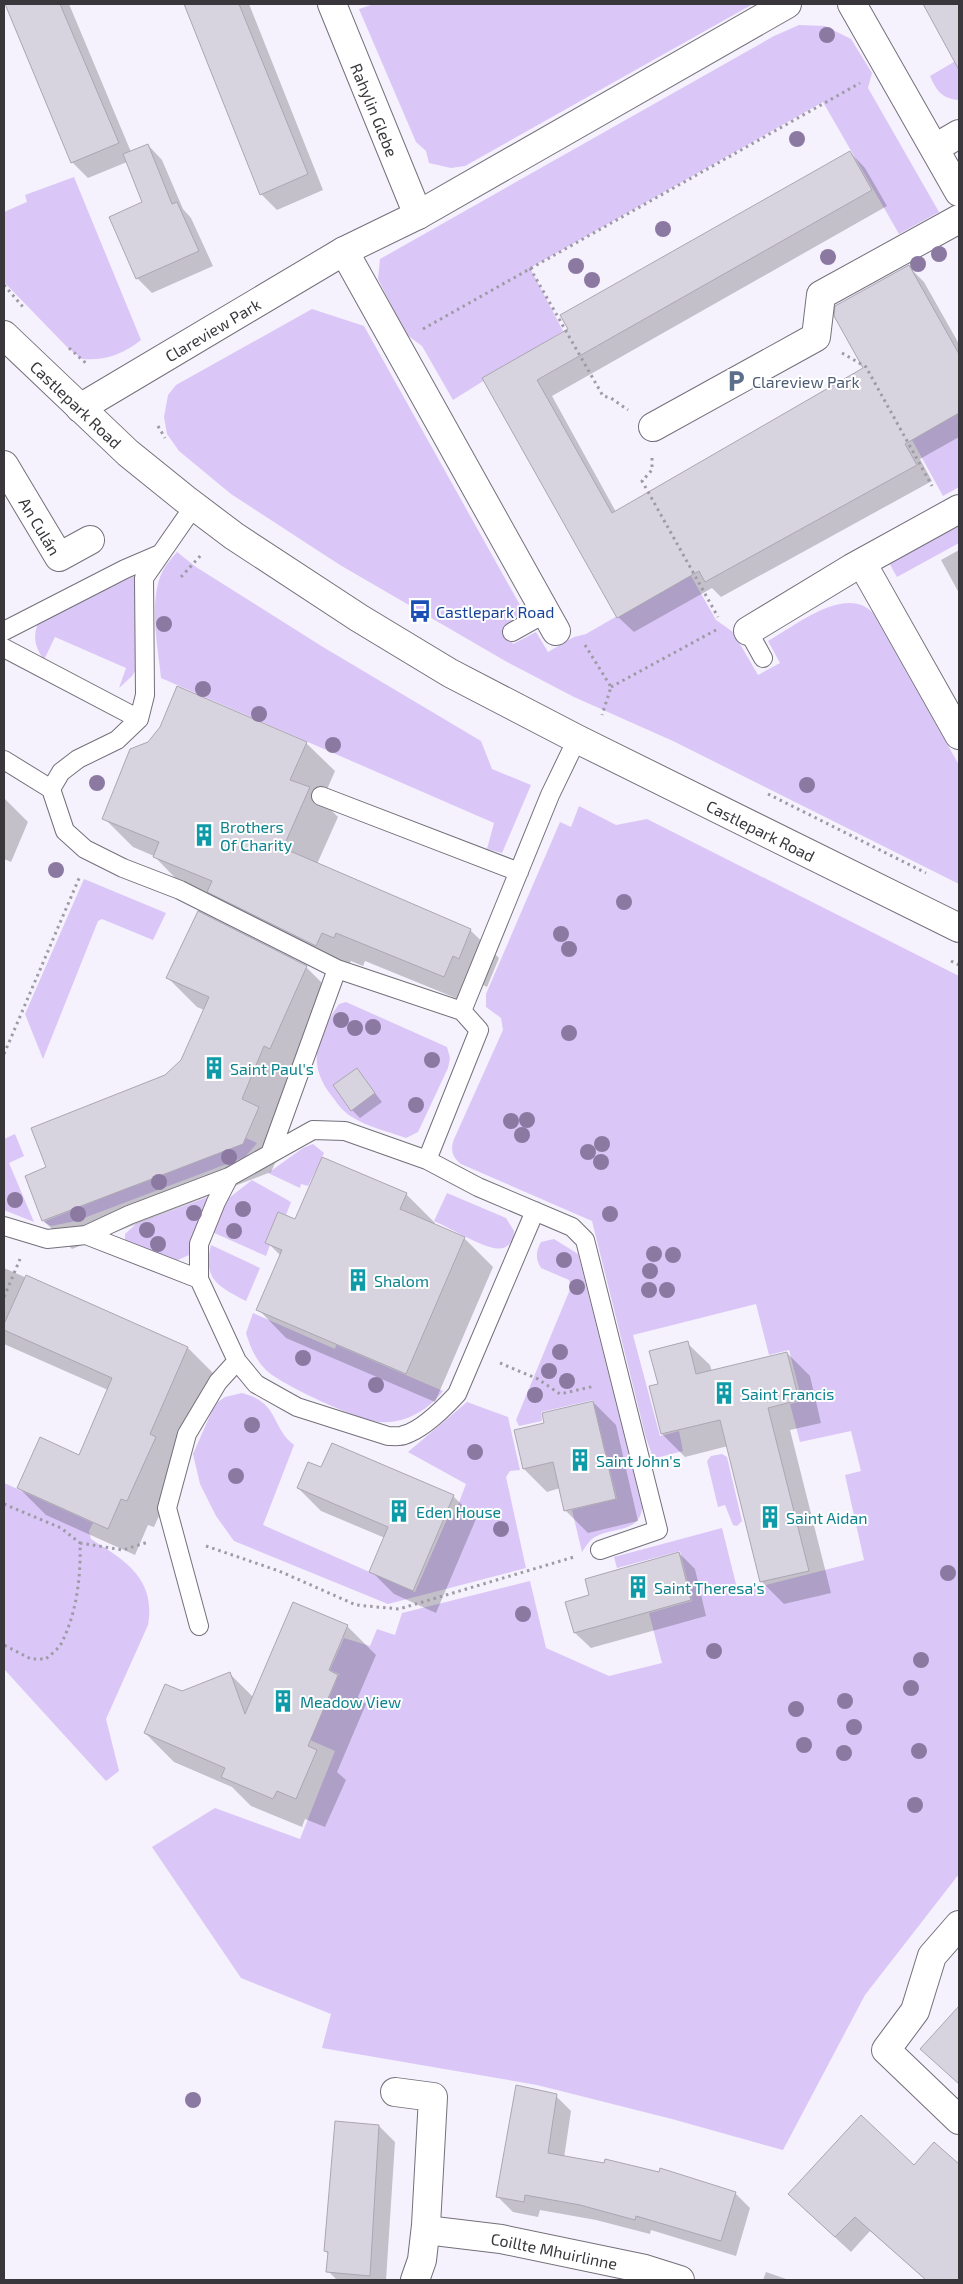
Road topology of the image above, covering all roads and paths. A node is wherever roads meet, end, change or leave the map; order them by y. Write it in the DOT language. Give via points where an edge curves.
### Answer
graph roads {
  1 [pos="332,4"];
  2 [pos="787,4"];
  3 [pos="852,4"];
  4 [pos="888,67"];
  5 [pos="959,134"];
  6 [pos="935,148"];
  7 [pos="959,192"];
  8 [pos="418,215"];
  9 [pos="959,219"];
  10 [pos="344,251"];
  11 [pos="530,268"];
  12 [pos="4,334"];
  13 [pos="816,337"];
  14 [pos="396,344"];
  15 [pos="80,408"];
  16 [pos="158,426"];
  17 [pos="653,427"];
  18 [pos="170,443"];
  19 [pos="4,465"];
  20 [pos="194,506"];
  21 [pos="954,512"];
  22 [pos="225,529"];
  23 [pos="90,540"];
  24 [pos="160,554"];
  25 [pos="862,563"];
  26 [pos="180,578"];
  27 [pos="551,622"];
  28 [pos="736,629"];
  29 [pos="4,631"];
  30 [pos="512,632"];
  31 [pos="4,648"];
  32 [pos="763,658"];
  33 [pos="611,687"];
  34 [pos="594,710"];
  35 [pos="602,714"];
  36 [pos="610,718"];
  37 [pos="139,719"];
  38 [pos="959,735"];
  39 [pos="584,742"];
  40 [pos="4,760"];
  41 [pos="52,789"];
  42 [pos="762,791"];
  43 [pos="321,796"];
  44 [pos="90,852"];
  45 [pos="519,872"];
  46 [pos="934,877"];
  47 [pos="959,928"];
  48 [pos="337,969"];
  49 [pos="462,1012"];
  50 [pos="4,1054"];
  51 [pos="270,1154"];
  52 [pos="427,1160"];
  53 [pos="229,1177"];
  54 [pos="535,1211"];
  55 [pos="4,1226"];
  56 [pos="29,1234"];
  57 [pos="86,1236"];
  58 [pos="199,1279"];
  59 [pos="4,1297"];
  60 [pos="474,1354"];
  61 [pos="237,1361"];
  62 [pos="620,1380"];
  63 [pos="4,1504"];
  64 [pos="174,1535"];
  65 [pos="80,1543"];
  66 [pos="600,1550"];
  67 [pos="199,1626"];
  68 [pos="4,1645"];
  69 [pos="959,1925"];
  70 [pos="395,2092"];
  71 [pos="959,2120"];
  72 [pos="426,2230"];
  73 [pos="415,2280"];
  74 [pos="680,2280"];
  1 -- 8 [label="street, Rahylin Glebe"];
  2 -- 8 [label="street, Clareview Park"];
  3 -- 4 [label="street"];
  4 -- 6 [label="street"];
  4 -- 11 [label="path"];
  5 -- 6 [label="street"];
  6 -- 7 [label="street"];
  8 -- 10 [label="street, Clareview Park"];
  9 -- 13 [label="street" via="821,295"];
  10 -- 14 [label="street"];
  10 -- 15 [label="street, Clareview Park"];
  11 -- 14 [label="path"];
  11 -- 17 [label="path" via="603,396 612,398"];
  12 -- 15 [label="street, Castlepark Road"];
  13 -- 17 [label="street"];
  13 -- 21 [label="path" via="866,367"];
  14 -- 27 [label="street"];
  15 -- 20 [label="street, Castlepark Road" via="128,453"];
  16 -- 18 [label="path"];
  17 -- 28 [label="path" via="652,470 642,481"];
  19 -- 23 [label="street, An Culán" via="59,557"];
  20 -- 22 [label="street, Castlepark Road"];
  20 -- 24 [label="lane"];
  21 -- 25 [label="street"];
  22 -- 26 [label="path"];
  22 -- 39 [label="street, Castlepark Road" via="351,614 434,663"];
  24 -- 29 [label="lane"];
  24 -- 37 [label="lane" via="144,578 145,695"];
  25 -- 28 [label="street"];
  25 -- 38 [label="street"];
  27 -- 30 [label="lane"];
  27 -- 33 [label="path" via="576,629"];
  28 -- 32 [label="lane"];
  28 -- 33 [label="path"];
  31 -- 37 [label="lane"];
  33 -- 35 [label="path"];
  34 -- 35 [label="path"];
  35 -- 36 [label="path"];
  35 -- 39 [label="path"];
  37 -- 41 [label="lane" via="117,740 78,759 61,772"];
  39 -- 45 [label="lane" via="550,795"];
  39 -- 47 [label="street, Castlepark Road"];
  40 -- 41 [label="lane"];
  41 -- 44 [label="lane" via="65,831"];
  42 -- 46 [label="path"];
  43 -- 45 [label="lane"];
  44 -- 48 [label="lane" via="180,890"];
  44 -- 50 [label="path"];
  45 -- 49 [label="lane"];
  48 -- 49 [label="lane"];
  48 -- 51 [label="lane"];
  49 -- 52 [label="lane" via="479,1030"];
  51 -- 52 [label="lane" via="313,1130 329,1130 345,1131"];
  51 -- 53 [label="lane"];
  52 -- 54 [label="lane" via="478,1187"];
  53 -- 57 [label="lane" via="129,1215"];
  53 -- 58 [label="lane" via="199,1244"];
  54 -- 60 [label="lane"];
  54 -- 62 [label="lane" via="572,1227 585,1240"];
  55 -- 56 [label="lane"];
  56 -- 57 [label="lane" via="47,1239"];
  56 -- 59 [label="path"];
  57 -- 58 [label="lane"];
  58 -- 61 [label="lane"];
  60 -- 61 [label="lane" via="457,1394 445,1408 404,1435 388,1436 297,1407 256,1384"];
  60 -- 62 [label="path" via="538,1379 560,1394"];
  61 -- 64 [label="lane" via="218,1382 187,1434 167,1508"];
  62 -- 66 [label="lane" via="658,1530"];
  63 -- 65 [label="path" via="61,1528"];
  64 -- 65 [label="path" via="123,1550"];
  64 -- 66 [label="path" via="279,1571 356,1605 399,1609"];
  64 -- 67 [label="lane"];
  65 -- 68 [label="path" via="81,1571 62,1644 46,1659 31,1659"];
  69 -- 71 [label="street" via="932,1956 914,2011 886,2050"];
  70 -- 72 [label="street" via="433,2097"];
  72 -- 73 [label="street" via="422,2260"];
  72 -- 74 [label="street, Coillte Mhuirlinne" via="501,2239 645,2269"];
}
